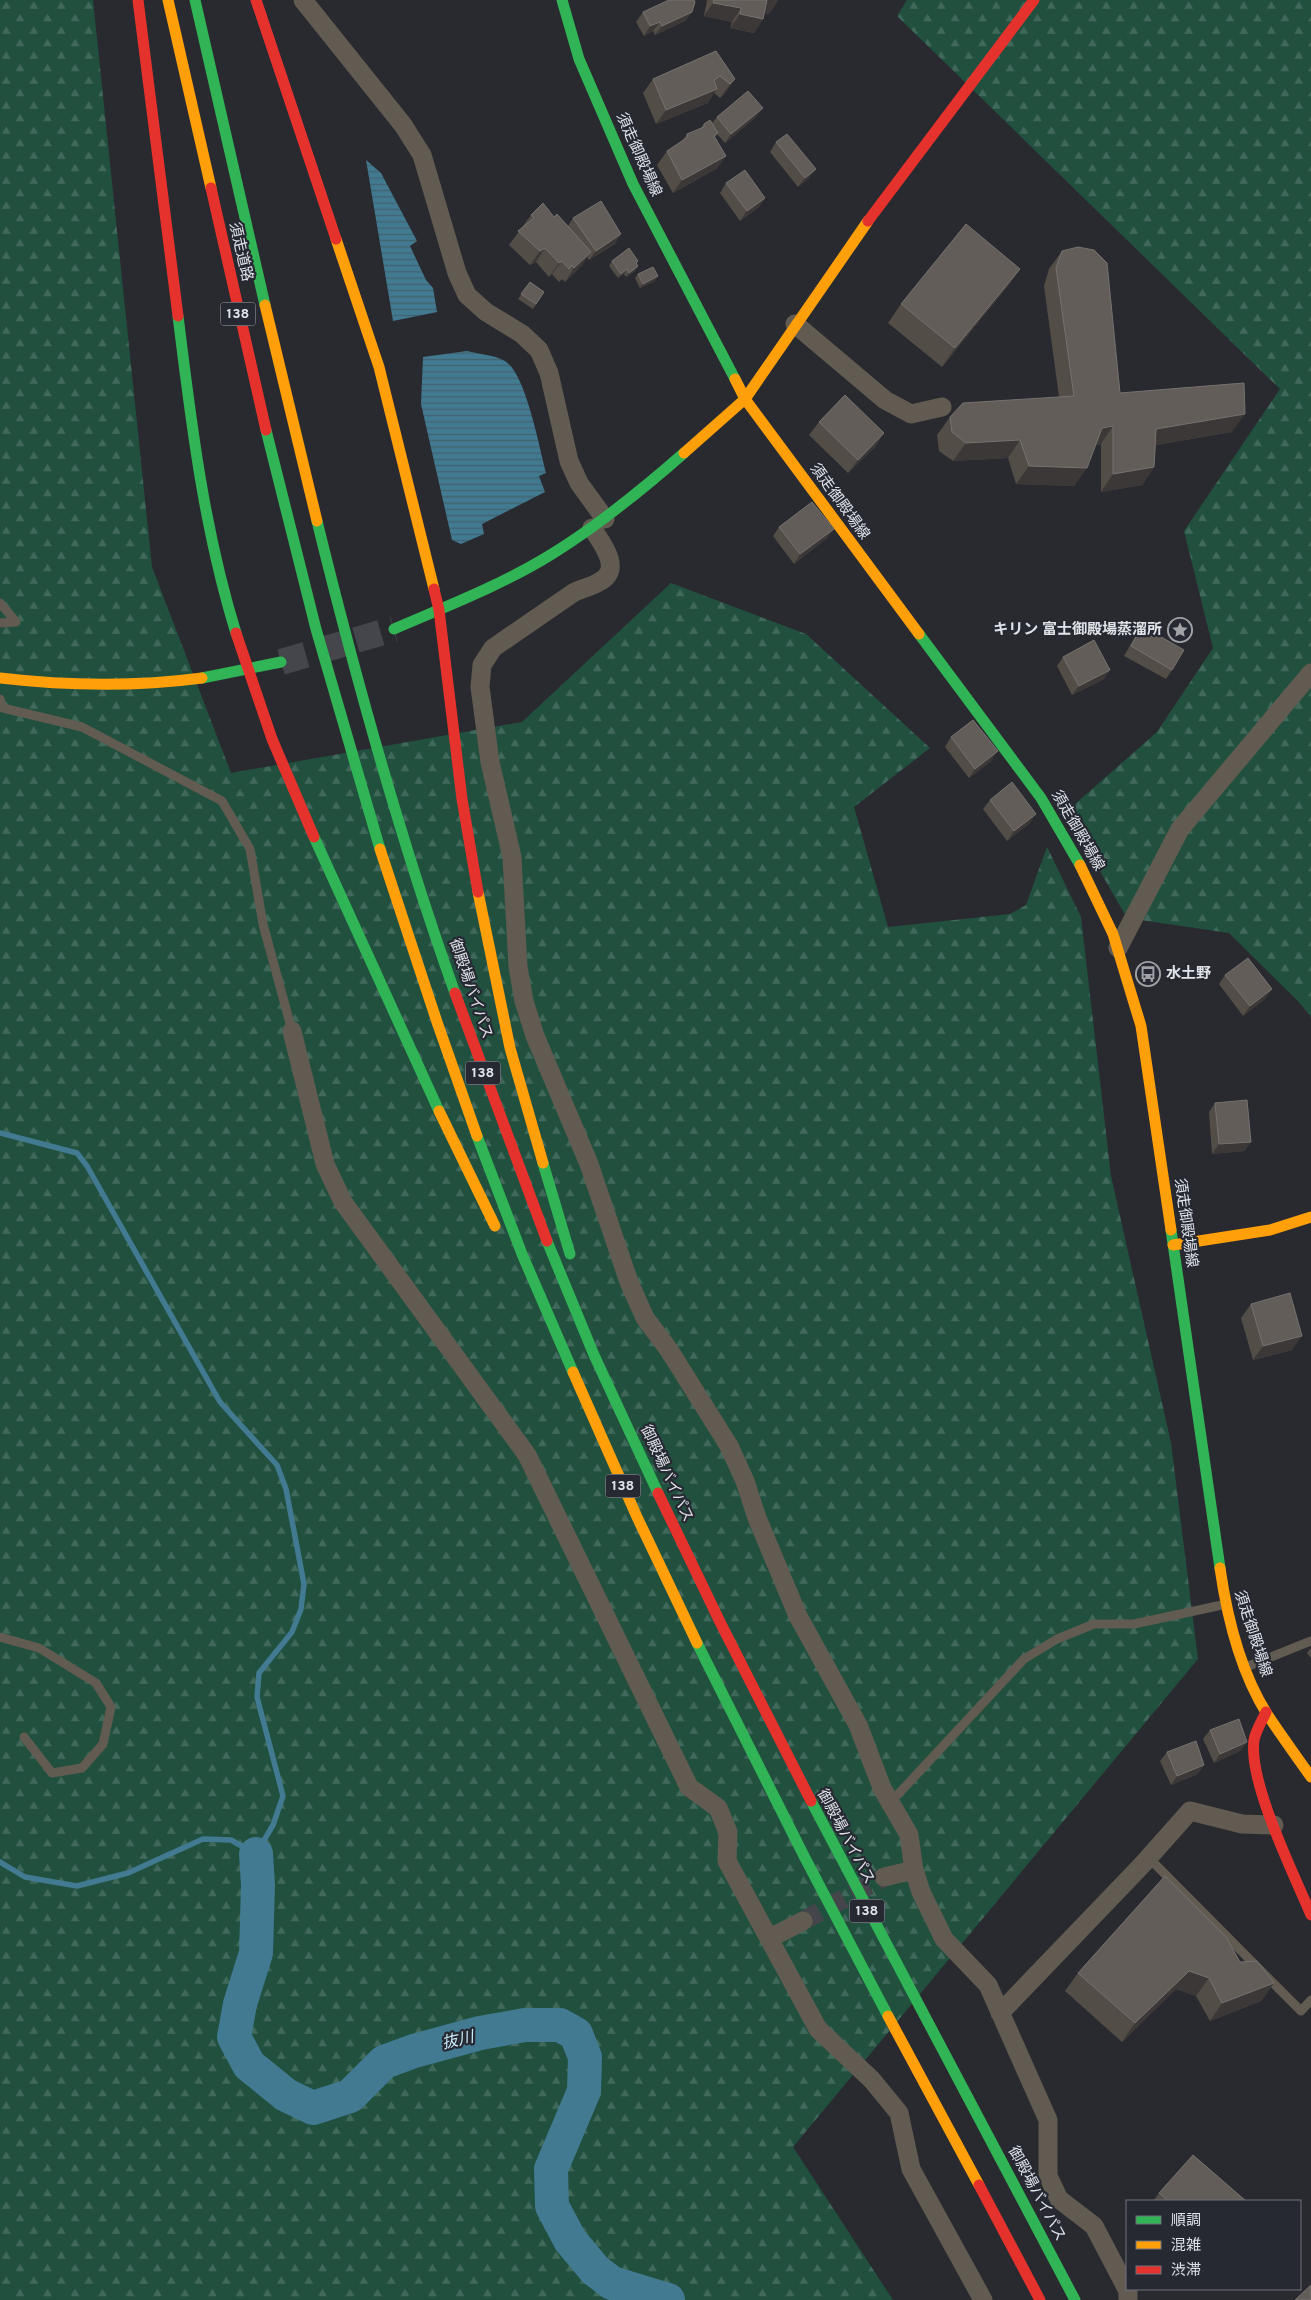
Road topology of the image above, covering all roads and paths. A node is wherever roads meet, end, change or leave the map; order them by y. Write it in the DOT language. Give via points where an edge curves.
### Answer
graph roads {
  1 [pos="138,0"];
  2 [pos="168,0"];
  3 [pos="195,0"];
  4 [pos="256,0"];
  5 [pos="303,0"];
  6 [pos="562,0"];
  7 [pos="1034,0"];
  8 [pos="796,324"];
  9 [pos="745,399"];
  10 [pos="942,407"];
  11 [pos="598,524"];
  12 [pos="0,604"];
  13 [pos="439,610"];
  14 [pos="340,615"];
  15 [pos="0,623"];
  16 [pos="394,629"];
  17 [pos="281,662"];
  18 [pos="248,672"];
  19 [pos="1311,674"];
  20 [pos="0,678"];
  21 [pos="0,699"];
  22 [pos="1118,948"];
  23 [pos="292,1031"];
  24 [pos="1311,1217"];
  25 [pos="500,1237"];
  26 [pos="1173,1245"];
  27 [pos="573,1261"];
  28 [pos="513,1264"];
  29 [pos="605,1349"];
  30 [pos="614,1468"];
  31 [pos="669,1516"];
  32 [pos="1225,1605"];
  33 [pos="0,1637"];
  34 [pos="1311,1641"];
  35 [pos="1245,1668"];
  36 [pos="1266,1712"];
  37 [pos="24,1737"];
  38 [pos="1311,1777"];
  39 [pos="890,1803"];
  40 [pos="1274,1825"];
  41 [pos="1148,1858"];
  42 [pos="914,1870"];
  43 [pos="884,1877"];
  44 [pos="1311,1915"];
  45 [pos="803,1920"];
  46 [pos="770,1938"];
  47 [pos="1311,2000"];
  48 [pos="1000,2013"];
  49 [pos="1126,2287"];
  50 [pos="983,2300"];
  51 [pos="1040,2300"];
  52 [pos="1076,2300"];
  1 -- 18 [label="main road" via="194,447 226,602"];
  2 -- 30 [label="main road, 須走道路 / 138" via="271,457 357,774 465,1102 524,1260"];
  3 -- 14 [label="main road, 須走道路 / 138" via="294,432"];
  4 -- 13 [label="main road" via="379,367"];
  5 -- 11 [label="street" via="403,125 422,155 457,274 467,295 539,350 549,373 569,461"];
  6 -- 9 [label="main road, 須走御殿場線" via="579,59 633,184"];
  7 -- 8 [label="main road" via="852,242"];
  8 -- 9 [label="main road"];
  8 -- 10 [label="street" via="885,400 911,414"];
  9 -- 11 [label="main road"];
  9 -- 22 [label="main road, 須走御殿場線" via="1041,798 1068,840"];
  11 -- 13 [label="main road" via="491,587"];
  11 -- 39 [label="street" via="610,558 610,572 600,582 573,593 493,648 482,664 480,687 490,762 512,857 518,967 524,1001 589,1164 641,1309 729,1446 779,1575 858,1725"];
  12 -- 15 [label="lane" via="16,622"];
  13 -- 16 [label="main road"];
  13 -- 27 [label="main road" via="462,799 484,930 510,1048"];
  14 -- 31 [label="main road, 御殿場バイパス / 138" via="425,904 488,1088 609,1388"];
  17 -- 18 [label="main road"];
  18 -- 20 [label="main road" via="157,683 77,685"];
  18 -- 25 [label="main road" via="314,838"];
  19 -- 22 [label="street" via="1180,828"];
  21 -- 23 [label="lane" via="3,708 82,727 222,801 250,849 263,924"];
  22 -- 26 [label="main road, 須走御殿場線" via="1141,1026"];
  23 -- 46 [label="street" via="325,1164 343,1202 527,1455 689,1787 718,1808 728,1832 727,1861"];
  24 -- 26 [label="main road" via="1270,1230"];
  26 -- 32 [label="main road, 須走御殿場線"];
  28 -- 30 [label="main road"];
  29 -- 31 [label="main road"];
  30 -- 51 [label="main road, 138" via="776,1806"];
  31 -- 52 [label="main road, 御殿場バイパス / 138" via="802,1788"];
  32 -- 35 [label="main road, 須走御殿場線"];
  32 -- 39 [label="lane" via="1134,1624 1094,1624 1057,1639 1024,1659"];
  33 -- 37 [label="lane" via="39,1648 96,1683 111,1707 102,1744 82,1768 52,1773"];
  34 -- 35 [label="lane"];
  35 -- 36 [label="main road, 須走御殿場線"];
  36 -- 38 [label="main road, 須走御殿場線"];
  36 -- 40 [label="main road" via="1254,1740 1255,1769"];
  39 -- 42 [label="street" via="909,1835"];
  40 -- 41 [label="street" via="1242,1824 1190,1811"];
  40 -- 44 [label="main road"];
  41 -- 47 [label="lane" via="1301,2011"];
  41 -- 48 [label="street"];
  42 -- 43 [label="street"];
  42 -- 48 [label="street" via="944,1939 988,1985"];
  45 -- 46 [label="street"];
  46 -- 50 [label="street" via="818,2029 872,2080 899,2113 911,2169"];
  48 -- 49 [label="street" via="1048,2120 1048,2176 1059,2199 1094,2226"];
}
